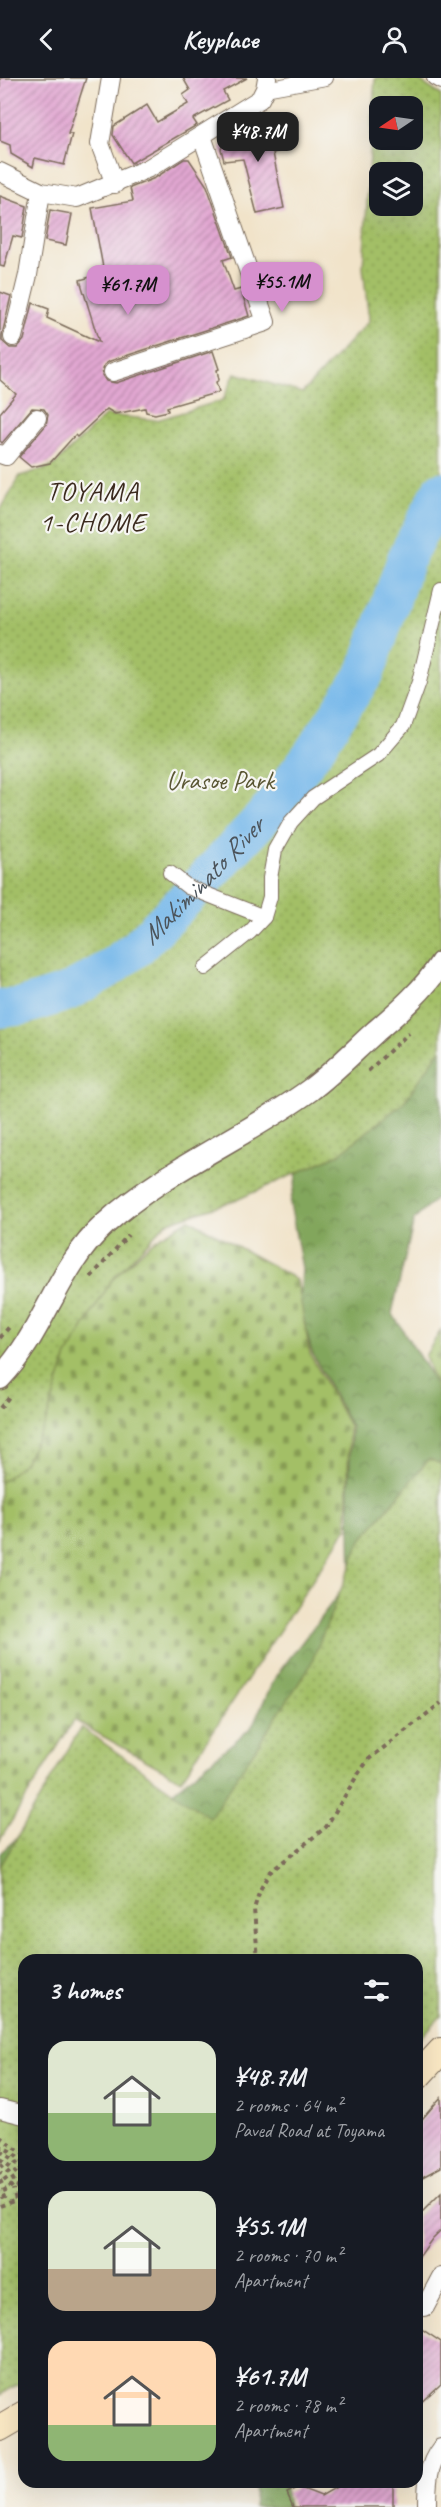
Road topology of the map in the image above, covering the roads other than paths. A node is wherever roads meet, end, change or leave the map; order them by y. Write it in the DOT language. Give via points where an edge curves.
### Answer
graph roads {
  1 [pos="111,78"];
  2 [pos="326,78"];
  3 [pos="434,78"];
  4 [pos="441,82"];
  5 [pos="266,83"];
  6 [pos="202,136"];
  7 [pos="0,172"];
  8 [pos="115,184"];
  9 [pos="41,192"];
  10 [pos="13,337"];
  11 [pos="113,372"];
  12 [pos="37,418"];
  13 [pos="0,454"];
  14 [pos="441,590"];
  15 [pos="170,873"];
  16 [pos="258,914"];
  17 [pos="441,963"];
  18 [pos="205,968"];
  19 [pos="7,1384"];
  20 [pos="441,2051"];
  21 [pos="423,2070"];
  22 [pos="0,2109"];
  23 [pos="18,2114"];
  24 [pos="441,2277"];
  25 [pos="425,2307"];
  26 [pos="18,2418"];
  27 [pos="0,2428"];
  28 [pos="441,2448"];
  29 [pos="427,2507"];
  1 -- 8 [label="street" via="100,144"];
  2 -- 5 [label="street"];
  3 -- 4 [label="street"];
  5 -- 6 [label="street" via="260,99"];
  6 -- 8 [label="street"];
  6 -- 11 [label="street" via="266,322"];
  7 -- 9 [label="street"];
  8 -- 9 [label="street" via="77,198"];
  9 -- 10 [label="street"];
  12 -- 13 [label="street" via="6,456"];
  14 -- 16 [label="street" via="419,682 403,726 378,755 313,798 291,822 275,850 270,897"];
  15 -- 16 [label="street" via="188,887"];
  16 -- 18 [label="street" via="250,932"];
  17 -- 19 [label="street" via="389,1020 311,1089 141,1194 103,1226 66,1272"];
  20 -- 21 [label="main road"];
  22 -- 23 [label="street"];
  24 -- 25 [label="street"];
  26 -- 27 [label="main road"];
  28 -- 29 [label="street" via="431,2464"];
}
